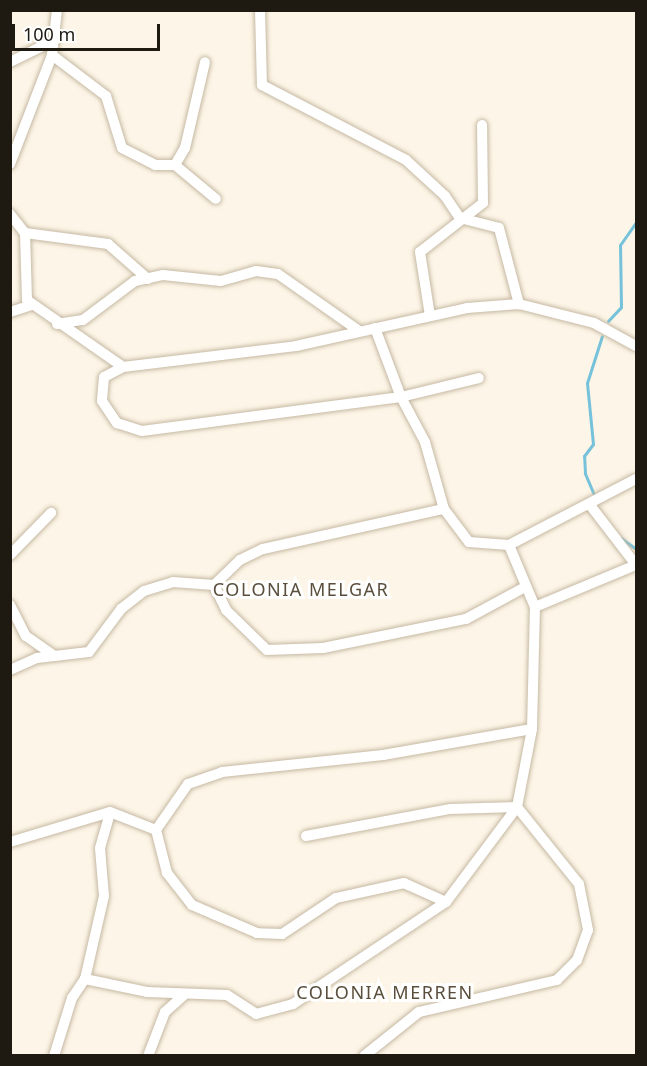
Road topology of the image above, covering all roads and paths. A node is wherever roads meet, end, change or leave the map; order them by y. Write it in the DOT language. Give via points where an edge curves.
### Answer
graph roads {
  1 [pos="57,10"];
  2 [pos="260,10"];
  3 [pos="56,40"];
  4 [pos="52,55"];
  5 [pos="205,62"];
  6 [pos="10,63"];
  7 [pos="482,125"];
  8 [pos="10,164"];
  9 [pos="175,165"];
  10 [pos="216,199"];
  11 [pos="10,214"];
  12 [pos="460,218"];
  13 [pos="25,233"];
  14 [pos="148,279"];
  15 [pos="519,304"];
  16 [pos="31,305"];
  17 [pos="10,312"];
  18 [pos="430,316"];
  19 [pos="56,324"];
  20 [pos="375,328"];
  21 [pos="359,331"];
  22 [pos="636,346"];
  23 [pos="123,367"];
  24 [pos="479,378"];
  25 [pos="401,397"];
  26 [pos="636,479"];
  27 [pos="590,504"];
  28 [pos="444,508"];
  29 [pos="51,513"];
  30 [pos="509,545"];
  31 [pos="10,555"];
  32 [pos="636,565"];
  33 [pos="214,585"];
  34 [pos="525,587"];
  35 [pos="10,605"];
  36 [pos="535,607"];
  37 [pos="55,656"];
  38 [pos="10,670"];
  39 [pos="532,729"];
  40 [pos="517,807"];
  41 [pos="110,812"];
  42 [pos="156,830"];
  43 [pos="306,836"];
  44 [pos="10,842"];
  45 [pos="446,902"];
  46 [pos="86,979"];
  47 [pos="183,996"];
  48 [pos="54,1056"];
  49 [pos="148,1056"];
  50 [pos="364,1056"];
  1 -- 3 [label="street"];
  2 -- 12 [label="street" via="262,85 406,160 446,196"];
  3 -- 4 [label="street"];
  3 -- 6 [label="street"];
  4 -- 8 [label="street"];
  4 -- 9 [label="street" via="106,96 122,148 155,165"];
  5 -- 9 [label="street" via="185,148"];
  7 -- 12 [label="street" via="485,198"];
  9 -- 10 [label="street"];
  11 -- 13 [label="street"];
  12 -- 15 [label="street" via="499,228"];
  12 -- 18 [label="street" via="420,252"];
  13 -- 14 [label="street" via="108,244"];
  13 -- 16 [label="street" via="25,291"];
  14 -- 19 [label="street" via="135,281 83,320"];
  14 -- 21 [label="street" via="221,281 256,271 278,274"];
  15 -- 18 [label="street"];
  15 -- 22 [label="street" via="594,322"];
  16 -- 17 [label="street"];
  16 -- 19 [label="street"];
  18 -- 20 [label="street"];
  19 -- 23 [label="street" via="94,343"];
  20 -- 21 [label="street"];
  20 -- 25 [label="street"];
  21 -- 23 [label="street" via="296,346"];
  23 -- 25 [label="street" via="104,377 102,401 117,423 142,430"];
  24 -- 25 [label="street"];
  25 -- 28 [label="street" via="425,442"];
  26 -- 27 [label="street"];
  27 -- 30 [label="street"];
  27 -- 32 [label="street"];
  28 -- 30 [label="street" via="469,542"];
  28 -- 33 [label="street" via="263,549 240,560"];
  29 -- 31 [label="street"];
  30 -- 34 [label="street"];
  32 -- 36 [label="street"];
  33 -- 34 [label="street" via="226,610 267,651 323,648 466,619"];
  33 -- 37 [label="street" via="173,582 144,591 121,609 89,652"];
  34 -- 36 [label="street"];
  35 -- 37 [label="street" via="26,636"];
  36 -- 39 [label="street"];
  37 -- 38 [label="street"];
  39 -- 40 [label="street"];
  39 -- 42 [label="street" via="383,755 222,772 188,784"];
  40 -- 43 [label="street" via="450,809"];
  40 -- 45 [label="street"];
  40 -- 50 [label="street" via="579,884 588,930 577,960 557,980 418,1012"];
  41 -- 42 [label="street"];
  41 -- 44 [label="street"];
  41 -- 46 [label="street" via="100,848 104,896"];
  42 -- 45 [label="street" via="167,873 192,905 257,933 282,934 336,898 404,884"];
  45 -- 47 [label="street" via="293,1004 256,1014 227,995"];
  46 -- 47 [label="street"];
  46 -- 48 [label="street" via="72,998"];
  47 -- 49 [label="street" via="165,1011"];
}
